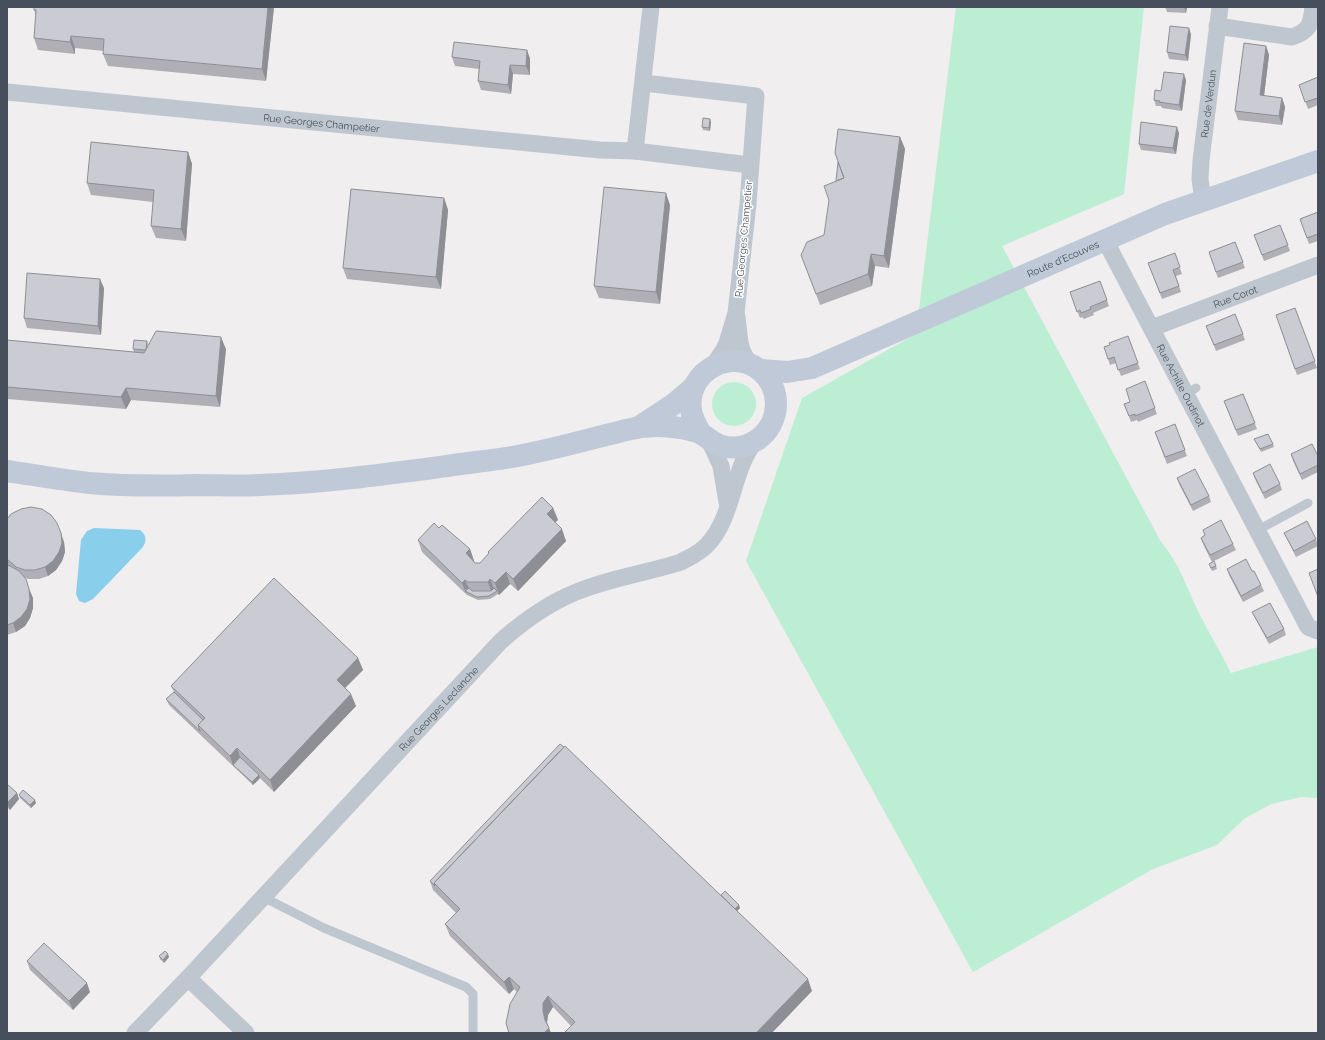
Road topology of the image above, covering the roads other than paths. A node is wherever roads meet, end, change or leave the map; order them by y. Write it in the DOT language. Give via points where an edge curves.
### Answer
graph roads {
  1 [pos="651,7"];
  2 [pos="1220,7"];
  3 [pos="1313,7"];
  4 [pos="1217,26"];
  5 [pos="644,83"];
  6 [pos="7,92"];
  7 [pos="635,151"];
  8 [pos="1318,161"];
  9 [pos="750,165"];
  10 [pos="1203,201"];
  11 [pos="1106,240"];
  12 [pos="1318,265"];
  13 [pos="736,313"];
  14 [pos="1152,328"];
  15 [pos="713,366"];
  16 [pos="755,367"];
  17 [pos="812,368"];
  18 [pos="694,387"];
  19 [pos="777,402"];
  20 [pos="639,427"];
  21 [pos="705,436"];
  22 [pos="754,442"];
  23 [pos="7,471"];
  24 [pos="1308,503"];
  25 [pos="728,506"];
  26 [pos="1256,531"];
  27 [pos="1318,631"];
  28 [pos="263,897"];
  29 [pos="188,978"];
  30 [pos="135,1033"];
  31 [pos="246,1033"];
  32 [pos="473,1033"];
  1 -- 5 [label="street"];
  2 -- 4 [label="street, Rue de Verdun"];
  3 -- 4 [label="street" via="1311,21 1304,33 1292,37"];
  4 -- 10 [label="street, Rue de Verdun" via="1201,160"];
  5 -- 7 [label="street"];
  5 -- 9 [label="street, Rue Georges Champetier" via="756,96"];
  6 -- 7 [label="street, Rue Georges Champetier" via="585,149"];
  7 -- 9 [label="street, Rue Georges Champetier"];
  8 -- 10 [label="main road, Route d'Ecouves"];
  9 -- 13 [label="street, Rue Georges Champetier"];
  10 -- 11 [label="main road, Route d'Ecouves" via="1165,214"];
  11 -- 14 [label="street, Rue Achille Oudinot"];
  11 -- 17 [label="main road, Route d'Ecouves"];
  12 -- 14 [label="street, Rue Corot"];
  13 -- 15 [label="street" via="727,343"];
  13 -- 16 [label="street" via="742,350"];
  14 -- 26 [label="street, Rue Achille Oudinot" via="1191,391"];
  15 -- 16 [label="main road" via="725,361 737,361"];
  15 -- 18 [label="main road" via="698,378"];
  16 -- 17 [label="main road" via="787,372"];
  16 -- 19 [label="main road" via="768,379"];
  17 -- 19 [label="main road" via="791,383"];
  18 -- 20 [label="main road"];
  18 -- 21 [label="main road" via="690,398 691,410 694,422"];
  19 -- 22 [label="main road" via="776,414 771,425 764,435"];
  20 -- 21 [label="main road" via="671,427"];
  20 -- 23 [label="main road" via="513,457 366,477 261,485 159,486 90,483"];
  21 -- 22 [label="main road" via="720,445 731,447"];
  21 -- 25 [label="street" via="722,471"];
  22 -- 25 [label="street, Rue Georges Leclanche" via="741,466"];
  24 -- 26 [label="lane"];
  25 -- 28 [label="street, Rue Georges Leclanche" via="714,537 695,554 658,569 585,588 543,609 512,631"];
  26 -- 27 [label="street, Rue Achille Oudinot" via="1308,627"];
  28 -- 29 [label="street, Rue Georges Leclanche"];
  28 -- 32 [label="lane" via="324,928 466,987 473,994"];
  29 -- 30 [label="street, Rue Georges Leclanche"];
  29 -- 31 [label="street"];
}
